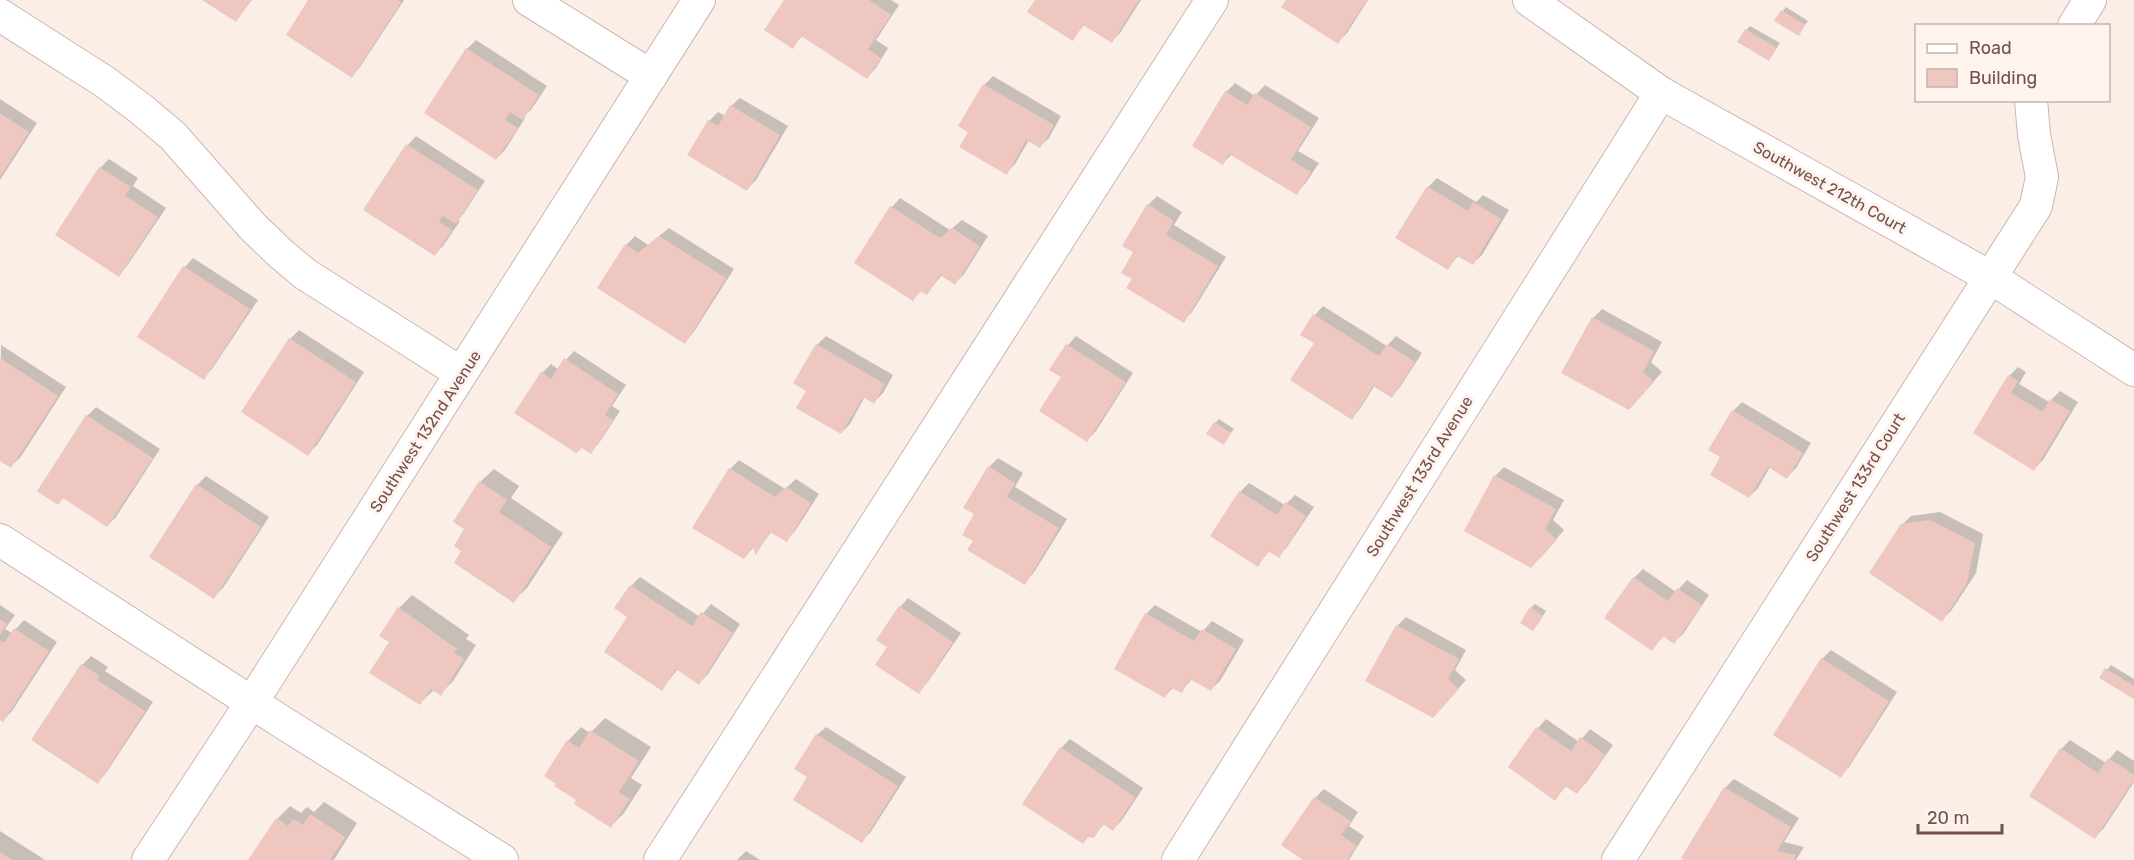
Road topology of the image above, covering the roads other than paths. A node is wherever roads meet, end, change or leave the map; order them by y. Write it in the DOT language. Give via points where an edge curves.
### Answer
graph roads {
  1 [pos="529,0"];
  2 [pos="699,0"];
  3 [pos="1212,0"];
  4 [pos="1529,0"];
  5 [pos="2090,0"];
  6 [pos="0,15"];
  7 [pos="2075,24"];
  8 [pos="651,76"];
  9 [pos="1661,93"];
  10 [pos="2031,102"];
  11 [pos="1990,277"];
  12 [pos="2134,370"];
  13 [pos="461,373"];
  14 [pos="0,540"];
  15 [pos="252,702"];
  16 [pos="148,860"];
  17 [pos="502,860"];
  18 [pos="660,860"];
  19 [pos="1178,860"];
  20 [pos="1618,860"];
  1 -- 8 [label="street"];
  2 -- 8 [label="street, Southwest 132nd Avenue"];
  3 -- 18 [label="street"];
  4 -- 9 [label="street, Southwest 212th Court"];
  5 -- 7 [label="street"];
  6 -- 13 [label="street" via="105,82 173,136 280,254"];
  8 -- 13 [label="street, Southwest 132nd Avenue"];
  9 -- 11 [label="street, Southwest 212th Court"];
  9 -- 19 [label="street, Southwest 133rd Avenue"];
  10 -- 11 [label="street, Southwest 133rd Court" via="2042,177 2036,206"];
  11 -- 12 [label="street, Southwest 212th Court"];
  11 -- 20 [label="street, Southwest 133rd Court"];
  13 -- 15 [label="street, Southwest 132nd Avenue"];
  14 -- 15 [label="street"];
  15 -- 16 [label="street, Southwest 132nd Avenue"];
  15 -- 17 [label="street"];
}
